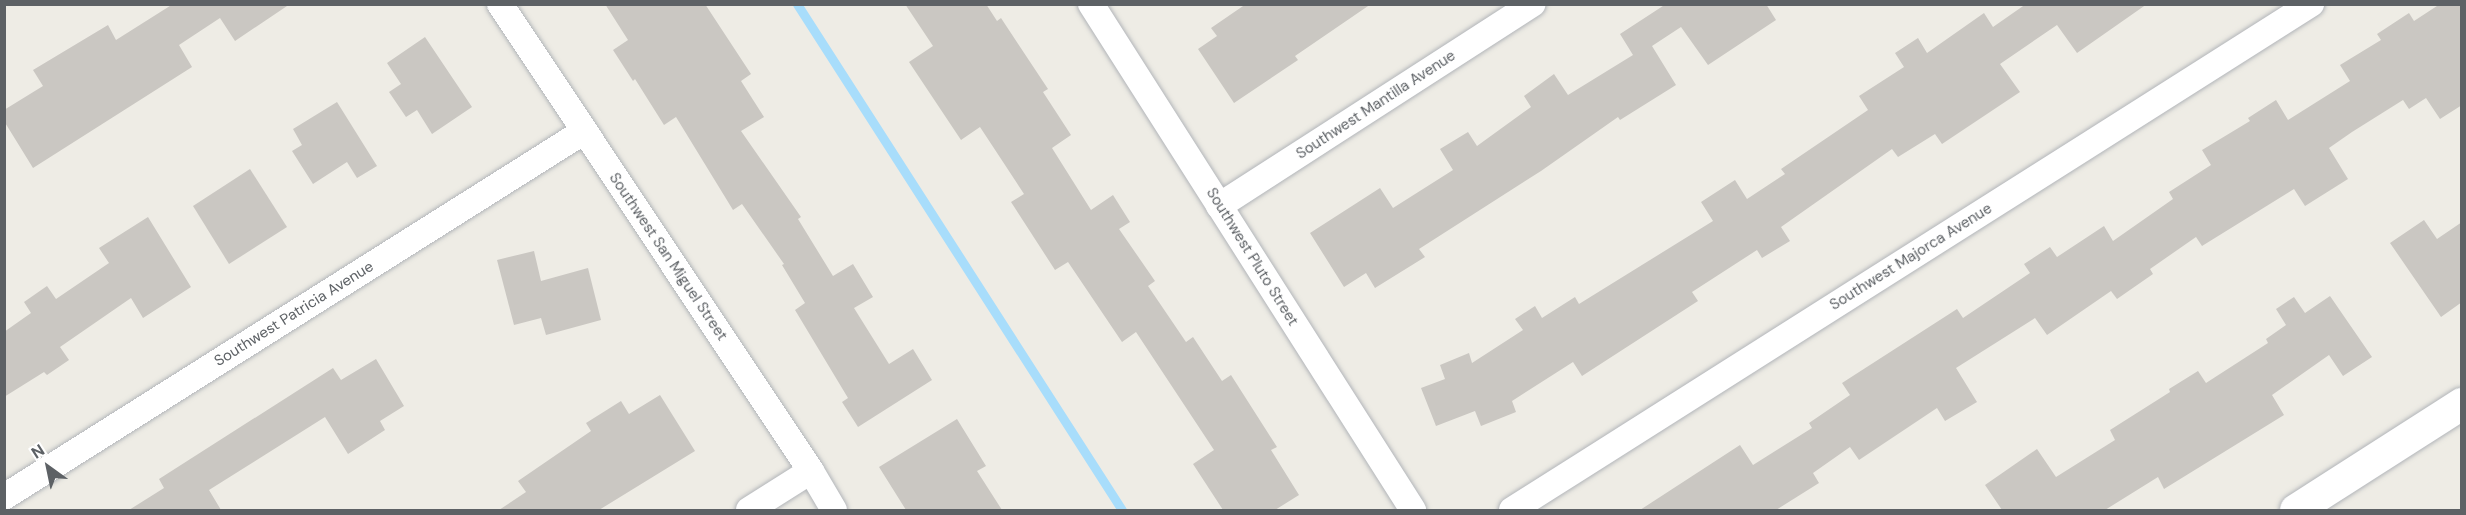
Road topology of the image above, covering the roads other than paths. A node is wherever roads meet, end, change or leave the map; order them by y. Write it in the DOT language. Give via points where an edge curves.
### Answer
graph roads {
  1 [pos="500,4"];
  2 [pos="1091,4"];
  3 [pos="1533,4"];
  4 [pos="2311,4"];
  5 [pos="583,132"];
  6 [pos="1219,206"];
  7 [pos="2462,404"];
  8 [pos="811,471"];
  9 [pos="4,497"];
  10 [pos="749,510"];
  11 [pos="834,510"];
  12 [pos="1413,510"];
  13 [pos="1512,510"];
  14 [pos="2296,510"];
  1 -- 5 [label="street, Southwest San Miguel Street"];
  2 -- 6 [label="street, Southwest Pluto Street"];
  3 -- 6 [label="street, Southwest Mantilla Avenue"];
  4 -- 13 [label="street, Southwest Majorca Avenue"];
  5 -- 8 [label="street, Southwest San Miguel Street"];
  5 -- 9 [label="street, Southwest Patricia Avenue"];
  6 -- 12 [label="street, Southwest Pluto Street"];
  7 -- 14 [label="street"];
  8 -- 10 [label="street"];
  8 -- 11 [label="street, Southwest San Miguel Street"];
}
